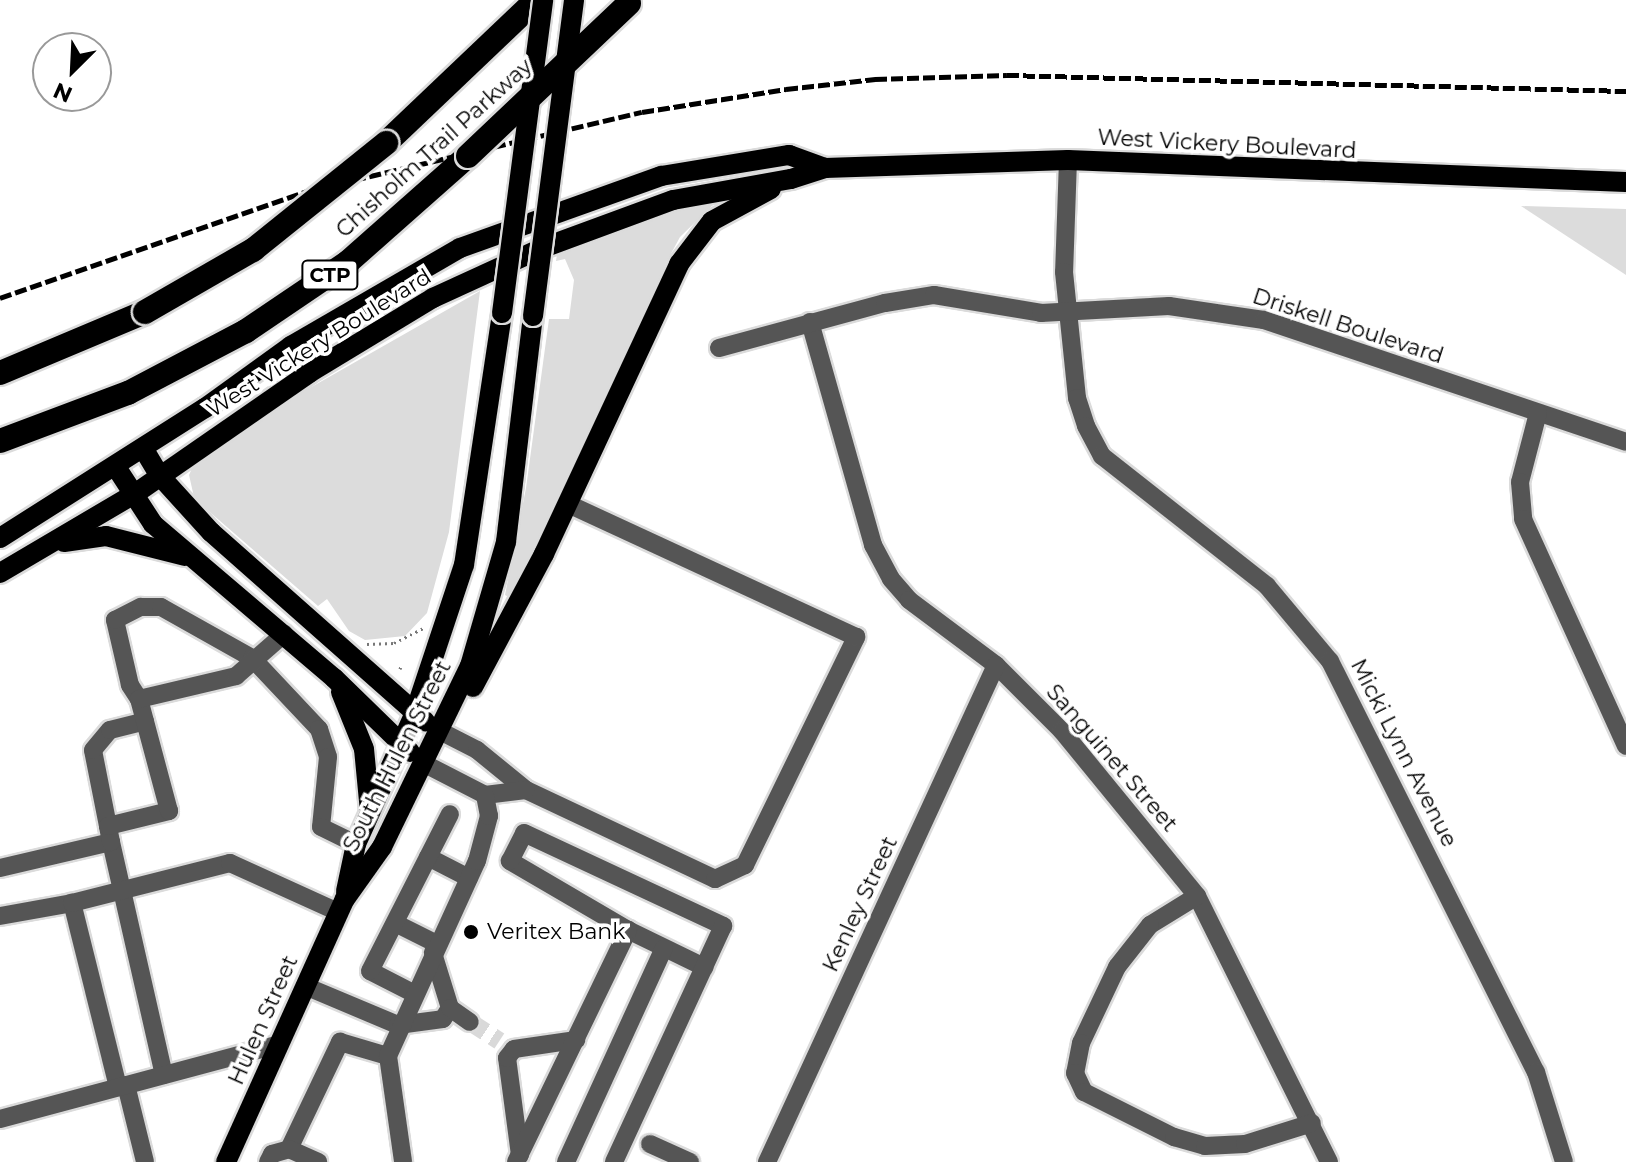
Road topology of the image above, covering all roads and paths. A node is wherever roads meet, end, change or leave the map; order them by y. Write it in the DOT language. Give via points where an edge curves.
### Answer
graph roads {
  1 [pos="536,0"];
  2 [pos="543,0"];
  3 [pos="574,0"];
  4 [pos="632,0"];
  5 [pos="1068,160"];
  6 [pos="825,168"];
  7 [pos="791,179"];
  8 [pos="1626,182"];
  9 [pos="1066,310"];
  10 [pos="810,322"];
  11 [pos="719,348"];
  12 [pos="0,373"];
  13 [pos="1538,413"];
  14 [pos="0,441"];
  15 [pos="1626,442"];
  16 [pos="143,448"];
  17 [pos="116,467"];
  18 [pos="160,476"];
  19 [pos="136,493"];
  20 [pos="568,504"];
  21 [pos="0,538"];
  22 [pos="52,543"];
  23 [pos="198,560"];
  24 [pos="0,573"];
  25 [pos="427,626"];
  26 [pos="284,634"];
  27 [pos="355,641"];
  28 [pos="252,658"];
  29 [pos="996,665"];
  30 [pos="334,678"];
  31 [pos="139,699"];
  32 [pos="414,715"];
  33 [pos="145,721"];
  34 [pos="438,730"];
  35 [pos="402,745"];
  36 [pos="1626,746"];
  37 [pos="423,763"];
  38 [pos="526,790"];
  39 [pos="485,795"];
  40 [pos="370,813"];
  41 [pos="450,814"];
  42 [pos="106,837"];
  43 [pos="356,844"];
  44 [pos="478,852"];
  45 [pos="428,857"];
  46 [pos="510,861"];
  47 [pos="0,868"];
  48 [pos="469,878"];
  49 [pos="121,889"];
  50 [pos="1197,896"];
  51 [pos="72,903"];
  52 [pos="342,906"];
  53 [pos="0,916"];
  54 [pos="395,923"];
  55 [pos="628,930"];
  56 [pos="435,948"];
  57 [pos="664,948"];
  58 [pos="704,967"];
  59 [pos="305,986"];
  60 [pos="413,993"];
  61 [pos="450,1008"];
  62 [pos="470,1022"];
  63 [pos="398,1025"];
  64 [pos="576,1040"];
  65 [pos="279,1044"];
  66 [pos="388,1056"];
  67 [pos="164,1075"];
  68 [pos="122,1086"];
  69 [pos="0,1119"];
  70 [pos="1312,1123"];
  71 [pos="650,1144"];
  72 [pos="289,1149"];
  73 [pos="518,1158"];
  74 [pos="145,1162"];
  75 [pos="226,1162"];
  76 [pos="268,1162"];
  77 [pos="318,1162"];
  78 [pos="403,1162"];
  79 [pos="566,1162"];
  80 [pos="614,1162"];
  81 [pos="690,1162"];
  82 [pos="767,1162"];
  83 [pos="1329,1162"];
  84 [pos="1564,1162"];
  1 -- 12 [label="highway, Chisholm Trail Parkway, bridge" via="320,201 229,265 145,312"];
  2 -- 32 [label="main road, South Hulen Street, bridge" via="471,538"];
  3 -- 34 [label="main road, South Hulen Street, bridge" via="506,542 470,666"];
  4 -- 14 [label="highway, Chisholm Trail Parkway / CTP, bridge" via="348,262 246,331 175,369 96,407"];
  5 -- 6 [label="main road, West Vickery Boulevard"];
  5 -- 8 [label="main road, West Vickery Boulevard"];
  5 -- 9 [label="street, Micki Lynn Avenue"];
  6 -- 7 [label="main road, West Vickery Boulevard"];
  6 -- 16 [label="main road, West Vickery Boulevard" via="789,155 661,176 460,248 303,338"];
  7 -- 18 [label="main road, West Vickery Boulevard" via="673,200 473,278 309,373"];
  7 -- 20 [label="main road" via="712,221 693,241"];
  9 -- 10 [label="street, Driskell Boulevard" via="1041,313 934,295"];
  9 -- 13 [label="street, Driskell Boulevard" via="1169,306 1264,320"];
  9 -- 84 [label="street, Micki Lynn Avenue" via="1077,398 1102,456 1267,586 1330,661 1536,1072"];
  10 -- 11 [label="street, Driskell Boulevard"];
  10 -- 29 [label="street, Sanguinet Street" via="873,545 891,579 909,600"];
  13 -- 15 [label="street, Driskell Boulevard"];
  13 -- 36 [label="street" via="1520,482 1523,519"];
  16 -- 17 [label="main road, West Vickery Boulevard"];
  16 -- 18 [label="main road"];
  17 -- 19 [label="main road"];
  17 -- 21 [label="main road, West Vickery Boulevard"];
  18 -- 19 [label="main road, West Vickery Boulevard"];
  18 -- 32 [label="main road" via="211,532"];
  19 -- 22 [label="main road, West Vickery Boulevard"];
  19 -- 23 [label="main road" via="153,524"];
  20 -- 34 [label="main road" via="469,693"];
  20 -- 38 [label="street" via="856,637 745,865 715,879"];
  22 -- 23 [label="main road" via="106,536"];
  22 -- 24 [label="main road, West Vickery Boulevard"];
  23 -- 26 [label="main road"];
  25 -- 27 [label="path" via="394,643"];
  26 -- 28 [label="street"];
  26 -- 30 [label="main road"];
  28 -- 31 [label="street" via="236,676"];
  28 -- 31 [label="street" via="161,607 141,607 115,620 130,685"];
  28 -- 43 [label="street" via="319,729 328,757 321,827"];
  29 -- 50 [label="street, Sanguinet Street" via="1062,731"];
  29 -- 82 [label="street, Kenley Street"];
  30 -- 35 [label="main road"];
  30 -- 40 [label="main road" via="364,749"];
  31 -- 33 [label="street"];
  32 -- 34 [label="main road"];
  32 -- 35 [label="main road, South Hulen Street"];
  33 -- 42 [label="street" via="110,730 93,750"];
  33 -- 42 [label="street" via="169,811"];
  34 -- 37 [label="main road, South Hulen Street"];
  34 -- 38 [label="street" via="477,750"];
  35 -- 37 [label="main road"];
  35 -- 40 [label="main road, South Hulen Street"];
  37 -- 39 [label="street"];
  37 -- 52 [label="main road, South Hulen Street" via="382,847"];
  38 -- 39 [label="street"];
  39 -- 44 [label="street" via="489,816"];
  40 -- 43 [label="main road, South Hulen Street"];
  41 -- 45 [label="street"];
  42 -- 47 [label="street"];
  42 -- 49 [label="street"];
  43 -- 52 [label="main road, South Hulen Street"];
  44 -- 46 [label="street"];
  44 -- 48 [label="street"];
  45 -- 48 [label="street"];
  45 -- 54 [label="street"];
  46 -- 55 [label="street"];
  46 -- 58 [label="street" via="524,833 723,926"];
  48 -- 56 [label="street"];
  49 -- 51 [label="street"];
  49 -- 52 [label="street" via="230,863"];
  49 -- 67 [label="street"];
  50 -- 70 [label="street, Sanguinet Street"];
  50 -- 70 [label="street" via="1150,925 1117,967 1081,1043 1075,1073 1084,1092 1174,1137 1205,1146 1245,1144"];
  51 -- 53 [label="street"];
  51 -- 68 [label="street"];
  52 -- 59 [label="main road, Hulen Street"];
  54 -- 56 [label="street"];
  54 -- 60 [label="street" via="370,971"];
  55 -- 57 [label="street"];
  55 -- 64 [label="street"];
  56 -- 60 [label="street"];
  56 -- 61 [label="street"];
  57 -- 58 [label="street"];
  57 -- 79 [label="street"];
  58 -- 80 [label="street"];
  59 -- 63 [label="street"];
  59 -- 65 [label="main road, Hulen Street"];
  60 -- 63 [label="street"];
  61 -- 62 [label="street"];
  61 -- 63 [label="street" via="443,1019"];
  63 -- 66 [label="street"];
  64 -- 73 [label="street"];
  64 -- 73 [label="street" via="506,1045"];
  65 -- 67 [label="street"];
  65 -- 75 [label="main road, Hulen Street"];
  66 -- 72 [label="street" via="340,1042"];
  66 -- 78 [label="street"];
  67 -- 68 [label="street"];
  68 -- 69 [label="street"];
  68 -- 74 [label="street"];
  70 -- 83 [label="street, Sanguinet Street"];
  71 -- 81 [label="street"];
  72 -- 76 [label="street" via="272,1154"];
  72 -- 77 [label="street"];
}
